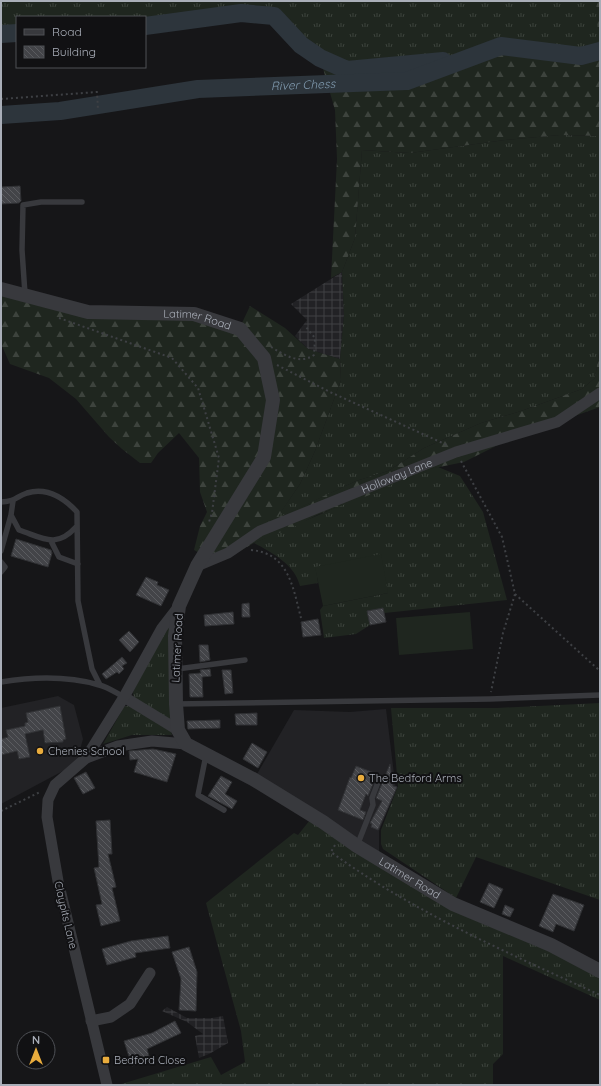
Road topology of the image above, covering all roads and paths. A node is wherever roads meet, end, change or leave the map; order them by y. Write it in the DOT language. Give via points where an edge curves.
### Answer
graph roads {
  1 [pos="1,99"];
  2 [pos="98,110"];
  3 [pos="82,202"];
  4 [pos="1,289"];
  5 [pos="25,296"];
  6 [pos="56,316"];
  7 [pos="306,327"];
  8 [pos="265,352"];
  9 [pos="600,393"];
  10 [pos="456,452"];
  11 [pos="12,501"];
  12 [pos="1,502"];
  13 [pos="11,515"];
  14 [pos="208,525"];
  15 [pos="76,527"];
  16 [pos="51,541"];
  17 [pos="1,551"];
  18 [pos="246,551"];
  19 [pos="1,562"];
  20 [pos="78,564"];
  21 [pos="197,566"];
  22 [pos="1,572"];
  23 [pos="515,594"];
  24 [pos="179,606"];
  25 [pos="301,618"];
  26 [pos="245,660"];
  27 [pos="174,669"];
  28 [pos="600,670"];
  29 [pos="1,682"];
  30 [pos="100,685"];
  31 [pos="600,695"];
  32 [pos="124,697"];
  33 [pos="490,699"];
  34 [pos="176,704"];
  35 [pos="178,730"];
  36 [pos="186,744"];
  37 [pos="206,754"];
  38 [pos="86,758"];
  39 [pos="380,777"];
  40 [pos="55,785"];
  41 [pos="224,810"];
  42 [pos="1,811"];
  43 [pos="342,835"];
  44 [pos="357,846"];
  45 [pos="600,971"];
  46 [pos="150,973"];
  47 [pos="600,995"];
  48 [pos="91,1020"];
  49 [pos="107,1085"];
  1 -- 2 [label="path" via="97,92"];
  3 -- 5 [label="lane" via="41,202 23,206"];
  4 -- 5 [label="street, Latimer Road"];
  5 -- 8 [label="street, Latimer Road" via="88,312 194,314 240,329"];
  6 -- 14 [label="path" via="172,358 198,388 219,458 212,513"];
  7 -- 8 [label="path" via="315,338 314,355 307,360 296,360"];
  8 -- 10 [label="path" via="330,392 454,448"];
  8 -- 21 [label="street, Latimer Road" via="273,400 264,457"];
  9 -- 10 [label="street, Holloway Lane" via="557,422"];
  10 -- 21 [label="street, Holloway Lane" via="260,531 228,553"];
  10 -- 23 [label="path" via="502,537"];
  11 -- 12 [label="lane"];
  11 -- 13 [label="lane"];
  11 -- 15 [label="lane" via="27,493 43,491 56,495 68,502 77,512"];
  13 -- 16 [label="lane" via="19,530"];
  13 -- 17 [label="lane"];
  15 -- 16 [label="lane" via="68,536"];
  15 -- 20 [label="lane"];
  16 -- 20 [label="lane" via="59,557"];
  18 -- 25 [label="path" via="266,553 280,563 289,574"];
  19 -- 22 [label="lane" via="6,567"];
  20 -- 30 [label="lane" via="78,601 92,669"];
  21 -- 24 [label="street, Latimer Road"];
  23 -- 28 [label="path"];
  23 -- 33 [label="path"];
  24 -- 27 [label="street, Latimer Road"];
  24 -- 32 [label="street, Claypits Lane" via="162,628"];
  26 -- 27 [label="lane"];
  27 -- 34 [label="street, Latimer Road"];
  29 -- 30 [label="lane" via="62,678"];
  30 -- 32 [label="lane"];
  31 -- 33 [label="lane"];
  32 -- 35 [label="street"];
  32 -- 38 [label="street, Claypits Lane"];
  33 -- 34 [label="lane"];
  34 -- 35 [label="street, Latimer Road"];
  35 -- 36 [label="street, Latimer Road"];
  36 -- 37 [label="street, Latimer Road"];
  36 -- 38 [label="street, Claypits Lane" via="152,741 118,746"];
  37 -- 41 [label="lane" via="198,795"];
  37 -- 43 [label="street, Latimer Road" via="253,779"];
  38 -- 40 [label="street, Claypits Lane"];
  39 -- 44 [label="lane" via="372,798 373,805"];
  40 -- 42 [label="path"];
  40 -- 48 [label="street, Claypits Lane" via="48,800 47,817 58,882"];
  43 -- 44 [label="street, Latimer Road"];
  43 -- 47 [label="path" via="331,852 347,864 419,907"];
  44 -- 45 [label="street, Latimer Road" via="452,904 551,945"];
  46 -- 48 [label="street" via="130,1004 112,1017"];
  48 -- 49 [label="street, Claypits Lane"];
}
